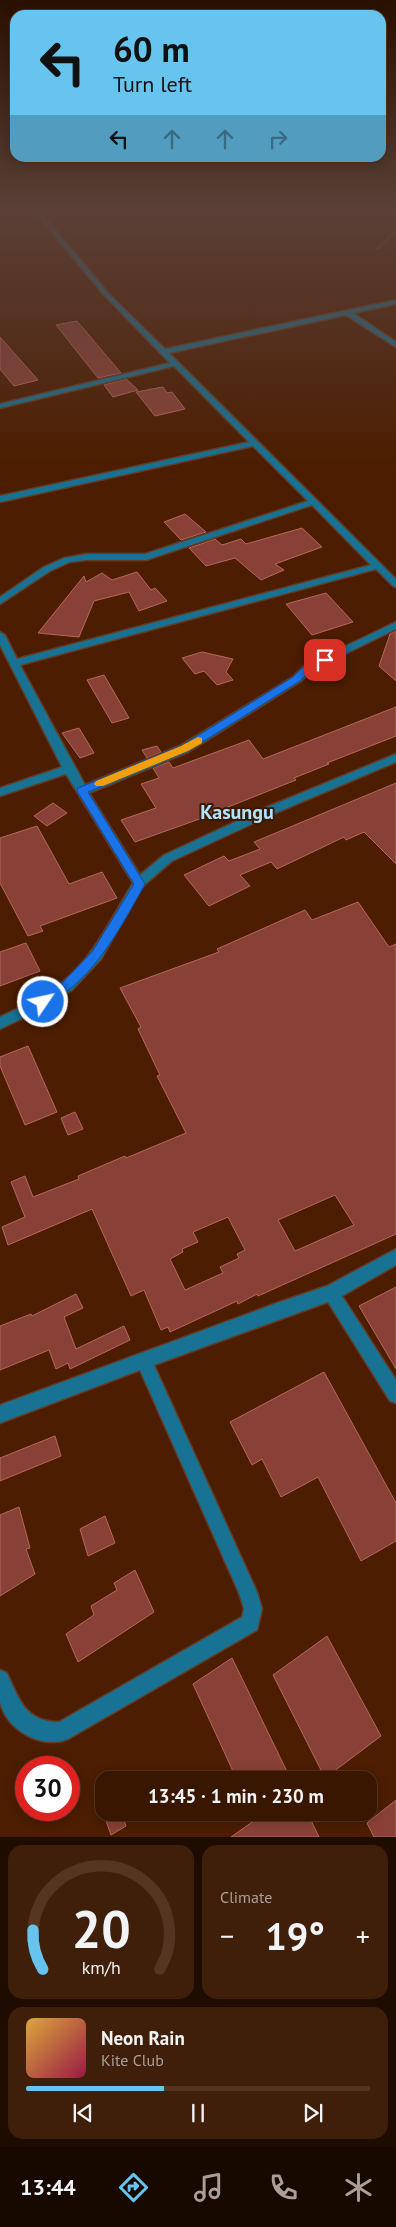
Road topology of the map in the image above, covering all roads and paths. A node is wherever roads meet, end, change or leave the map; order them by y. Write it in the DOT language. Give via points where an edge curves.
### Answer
graph roads {
  1 [pos="109,297"];
  2 [pos="396,302"];
  3 [pos="346,312"];
  4 [pos="396,345"];
  5 [pos="162,352"];
  6 [pos="174,364"];
  7 [pos="0,406"];
  8 [pos="255,443"];
  9 [pos="0,499"];
  10 [pos="313,502"];
  11 [pos="377,566"];
  12 [pos="396,584"];
  13 [pos="0,601"];
  14 [pos="396,625"];
  15 [pos="0,635"];
  16 [pos="14,663"];
  17 [pos="396,758"];
  18 [pos="69,769"];
  19 [pos="82,791"];
  20 [pos="0,792"];
  21 [pos="139,884"];
  22 [pos="0,1022"];
  23 [pos="396,1257"];
  24 [pos="332,1293"];
  25 [pos="144,1361"];
  26 [pos="396,1395"];
  27 [pos="0,1414"];
  28 [pos="0,1680"];
  1 -- 5 [label="street"];
  2 -- 3 [label="street"];
  3 -- 4 [label="street"];
  3 -- 5 [label="street"];
  5 -- 6 [label="street"];
  6 -- 7 [label="street"];
  6 -- 8 [label="street"];
  8 -- 9 [label="street"];
  8 -- 10 [label="street"];
  10 -- 11 [label="street"];
  10 -- 13 [label="street" via="146,557 62,561"];
  11 -- 12 [label="street"];
  11 -- 16 [label="street"];
  14 -- 19 [label="street" via="308,668 297,679 184,749"];
  15 -- 16 [label="street"];
  16 -- 18 [label="street"];
  17 -- 21 [label="street" via="269,810 168,858"];
  18 -- 19 [label="street"];
  18 -- 20 [label="street"];
  19 -- 21 [label="street"];
  21 -- 22 [label="street" via="96,956 67,986 43,1002"];
  23 -- 24 [label="street"];
  24 -- 25 [label="street"];
  24 -- 26 [label="street"];
  25 -- 27 [label="street"];
  25 -- 28 [label="street" via="248,1592 253,1609 250,1623 61,1732 36,1731 27,1725 14,1711"];
}
